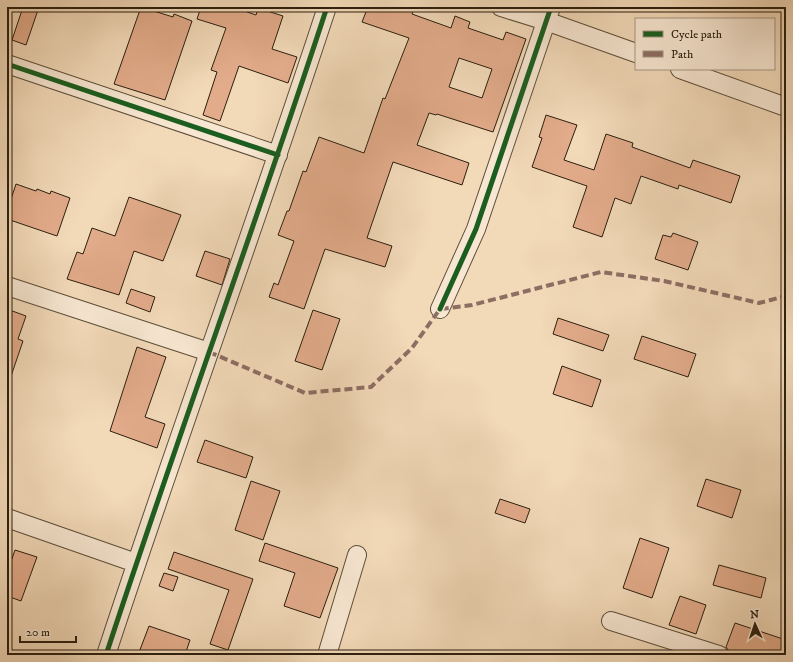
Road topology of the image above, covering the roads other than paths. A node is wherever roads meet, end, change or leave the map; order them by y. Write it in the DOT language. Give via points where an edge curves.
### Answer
graph roads {
  1 [pos="327,7"];
  2 [pos="501,7"];
  3 [pos="548,14"];
  4 [pos="635,53"];
  5 [pos="7,64"];
  6 [pos="683,70"];
  7 [pos="786,107"];
  8 [pos="278,155"];
  9 [pos="7,286"];
  10 [pos="440,309"];
  11 [pos="210,352"];
  12 [pos="7,518"];
  13 [pos="357,555"];
  14 [pos="136,563"];
  15 [pos="611,621"];
  16 [pos="106,655"];
  17 [pos="327,655"];
  18 [pos="719,655"];
  1 -- 8 [label="street"];
  2 -- 3 [label="street"];
  3 -- 4 [label="street"];
  3 -- 10 [label="street" via="476,229"];
  5 -- 8 [label="street"];
  6 -- 7 [label="street"];
  8 -- 11 [label="street"];
  9 -- 11 [label="street"];
  11 -- 14 [label="street"];
  12 -- 14 [label="street"];
  13 -- 17 [label="street"];
  14 -- 16 [label="street"];
  15 -- 18 [label="street"];
}
